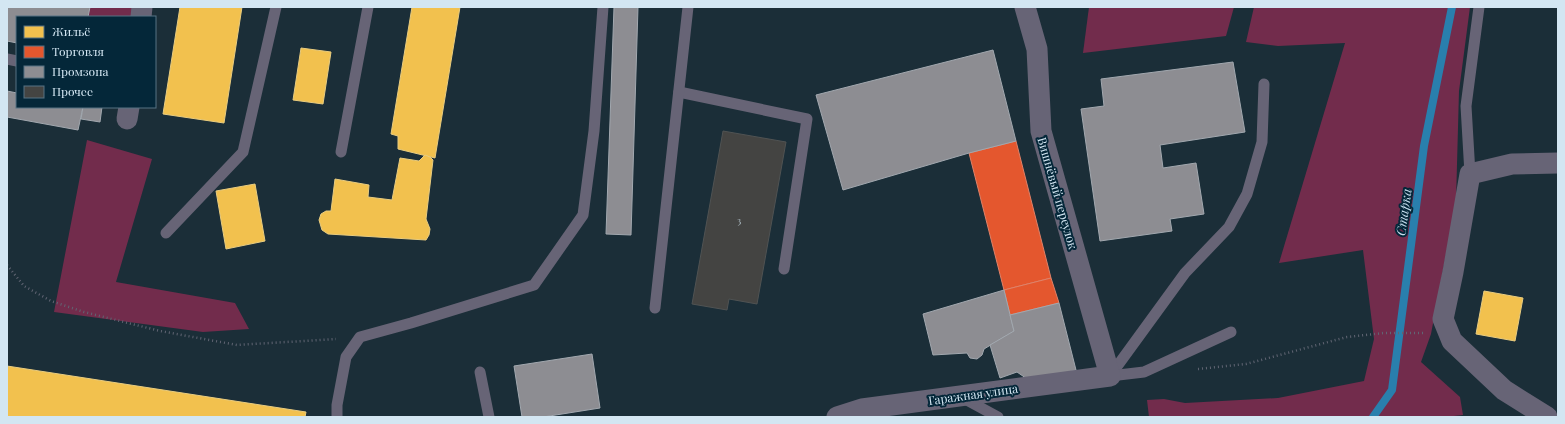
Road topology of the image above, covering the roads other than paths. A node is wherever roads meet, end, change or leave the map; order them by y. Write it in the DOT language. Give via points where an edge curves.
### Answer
graph roads {
  1 [pos="276,7"];
  2 [pos="368,7"];
  3 [pos="603,7"];
  4 [pos="688,7"];
  5 [pos="1025,7"];
  6 [pos="1479,7"];
  7 [pos="1264,84"];
  8 [pos="679,92"];
  9 [pos="341,152"];
  10 [pos="1558,163"];
  11 [pos="1470,174"];
  12 [pos="166,233"];
  13 [pos="784,269"];
  14 [pos="655,308"];
  15 [pos="1231,332"];
  16 [pos="480,372"];
  17 [pos="1110,376"];
  18 [pos="958,396"];
  19 [pos="337,417"];
  20 [pos="490,417"];
  21 [pos="837,417"];
  22 [pos="998,417"];
  23 [pos="1547,417"];
  1 -- 12 [label="lane" via="243,152"];
  2 -- 9 [label="lane"];
  3 -- 19 [label="lane" via="594,131 583,215 534,285 360,337 346,357"];
  4 -- 8 [label="lane"];
  5 -- 17 [label="street, Вишнёвый переулок" via="1037,49 1041,131"];
  6 -- 11 [label="lane" via="1466,106"];
  7 -- 17 [label="lane" via="1262,142 1247,194 1229,227 1185,273"];
  8 -- 13 [label="lane" via="807,119"];
  8 -- 14 [label="lane"];
  10 -- 11 [label="street" via="1512,164"];
  11 -- 23 [label="street" via="1443,320 1452,341 1504,390"];
  15 -- 17 [label="lane" via="1144,372"];
  16 -- 20 [label="lane"];
  17 -- 18 [label="street, Гаражная улица"];
  18 -- 21 [label="street, Гаражная улица" via="862,409"];
  18 -- 22 [label="lane"];
}
